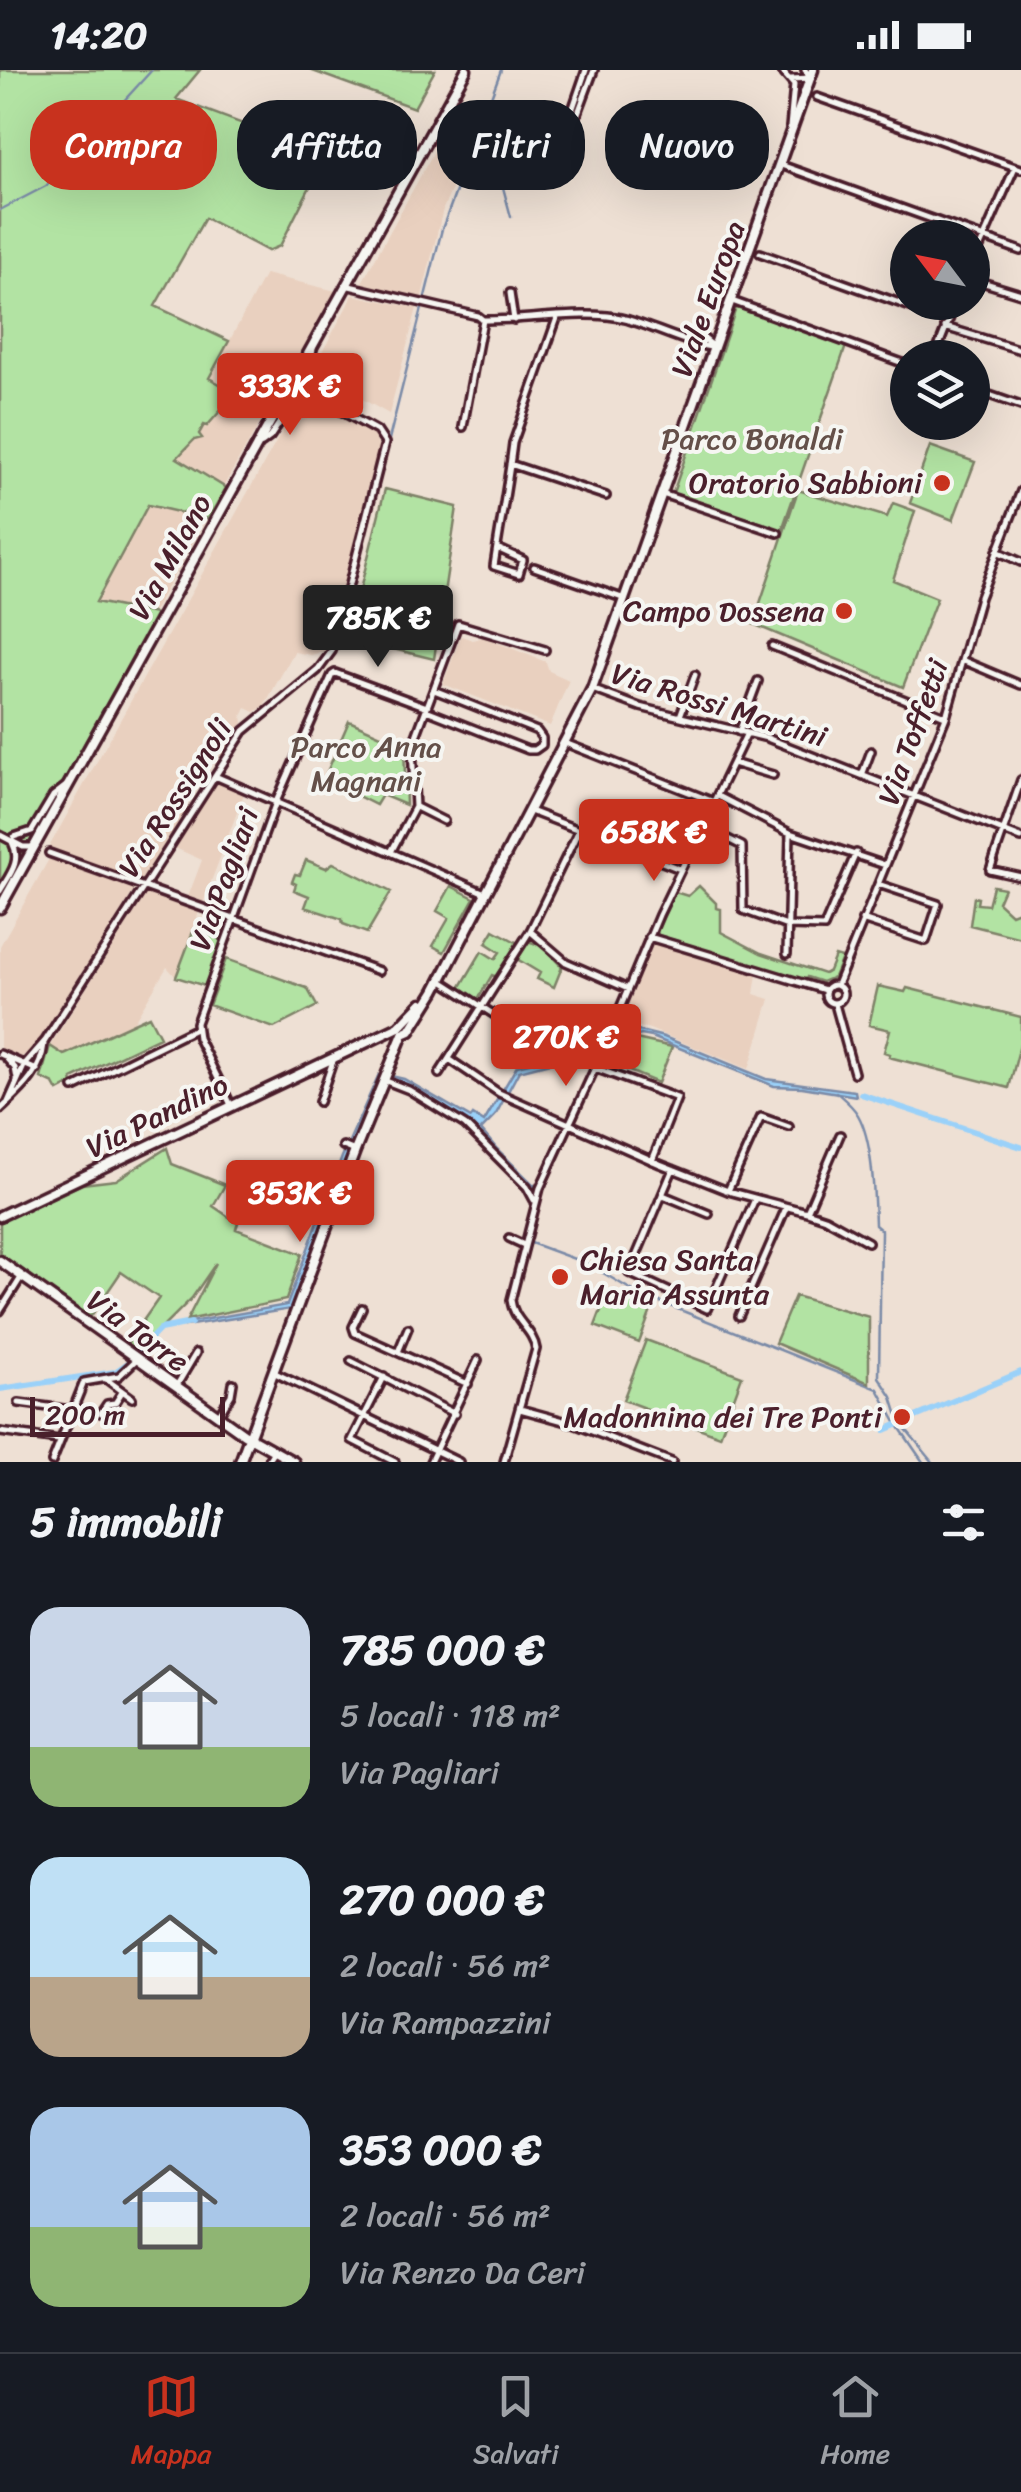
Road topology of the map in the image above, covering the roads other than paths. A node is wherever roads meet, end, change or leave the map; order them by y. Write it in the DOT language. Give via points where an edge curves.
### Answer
graph roads {
  1 [pos="466,70"];
  2 [pos="781,70"];
  3 [pos="589,71"];
  4 [pos="810,73"];
  5 [pos="789,78"];
  6 [pos="582,93"];
  7 [pos="817,96"];
  8 [pos="790,136"];
  9 [pos="781,165"];
  10 [pos="1018,168"];
  11 [pos="932,220"];
  12 [pos="990,226"];
  13 [pos="990,241"];
  14 [pos="1021,251"];
  15 [pos="760,254"];
  16 [pos="346,285"];
  17 [pos="990,285"];
  18 [pos="510,293"];
  19 [pos="1021,294"];
  20 [pos="732,301"];
  21 [pos="557,318"];
  22 [pos="483,320"];
  23 [pos="514,320"];
  24 [pos="948,320"];
  25 [pos="946,324"];
  26 [pos="940,340"];
  27 [pos="313,347"];
  28 [pos="715,347"];
  29 [pos="1021,350"];
  30 [pos="890,358"];
  31 [pos="293,384"];
  32 [pos="311,394"];
  33 [pos="990,395"];
  34 [pos="1021,406"];
  35 [pos="463,427"];
  36 [pos="258,446"];
  37 [pos="510,464"];
  38 [pos="1021,491"];
  39 [pos="662,494"];
  40 [pos="606,496"];
  41 [pos="778,533"];
  42 [pos="497,548"];
  43 [pos="997,551"];
  44 [pos="1021,562"];
  45 [pos="534,567"];
  46 [pos="625,599"];
  47 [pos="772,646"];
  48 [pos="545,650"];
  49 [pos="964,661"];
  50 [pos="696,675"];
  51 [pos="758,681"];
  52 [pos="1021,685"];
  53 [pos="592,689"];
  54 [pos="434,690"];
  55 [pos="427,708"];
  56 [pos="680,716"];
  57 [pos="946,716"];
  58 [pos="743,732"];
  59 [pos="564,742"];
  60 [pos="871,751"];
  61 [pos="733,762"];
  62 [pos="773,775"];
  63 [pos="862,775"];
  64 [pos="214,776"];
  65 [pos="1021,780"];
  66 [pos="69,784"];
  67 [pos="916,796"];
  68 [pos="716,799"];
  69 [pos="276,802"];
  70 [pos="415,807"];
  71 [pos="530,811"];
  72 [pos="444,822"];
  73 [pos="702,826"];
  74 [pos="1001,830"];
  75 [pos="578,832"];
  76 [pos="790,833"];
  77 [pos="8,838"];
  78 [pos="1021,838"];
  79 [pos="33,847"];
  80 [pos="391,852"];
  81 [pos="49,853"];
  82 [pos="856,853"];
  83 [pos="886,865"];
  84 [pos="680,869"];
  85 [pos="1021,877"];
  86 [pos="878,884"];
  87 [pos="144,887"];
  88 [pos="0,891"];
  89 [pos="488,894"];
  90 [pos="0,908"];
  91 [pos="234,919"];
  92 [pos="862,920"];
  93 [pos="787,926"];
  94 [pos="530,930"];
  95 [pos="649,937"];
  96 [pos="786,954"];
  97 [pos="379,971"];
  98 [pos="440,979"];
  99 [pos="837,986"];
  100 [pos="628,989"];
  101 [pos="825,990"];
  102 [pos="835,1004"];
  103 [pos="482,1007"];
  104 [pos="510,1025"];
  105 [pos="404,1027"];
  106 [pos="195,1029"];
  107 [pos="44,1041"];
  108 [pos="0,1054"];
  109 [pos="334,1058"];
  110 [pos="449,1059"];
  111 [pos="25,1064"];
  112 [pos="595,1068"];
  113 [pos="38,1070"];
  114 [pos="854,1072"];
  115 [pos="439,1074"];
  116 [pos="383,1079"];
  117 [pos="17,1084"];
  118 [pos="74,1088"];
  119 [pos="8,1102"];
  120 [pos="319,1102"];
  121 [pos="231,1105"];
  122 [pos="0,1110"];
  123 [pos="568,1124"];
  124 [pos="789,1126"];
  125 [pos="485,1129"];
  126 [pos="477,1135"];
  127 [pos="840,1135"];
  128 [pos="343,1146"];
  129 [pos="354,1151"];
  130 [pos="652,1160"];
  131 [pos="673,1170"];
  132 [pos="728,1191"];
  133 [pos="663,1195"];
  134 [pos="315,1196"];
  135 [pos="755,1199"];
  136 [pos="535,1201"];
  137 [pos="330,1202"];
  138 [pos="786,1207"];
  139 [pos="807,1212"];
  140 [pos="709,1214"];
  141 [pos="0,1216"];
  142 [pos="509,1238"];
  143 [pos="868,1242"];
  144 [pos="524,1245"];
  145 [pos="0,1261"];
  146 [pos="22,1276"];
  147 [pos="362,1308"];
  148 [pos="0,1311"];
  149 [pos="739,1316"];
  150 [pos="408,1328"];
  151 [pos="398,1352"];
  152 [pos="196,1354"];
  153 [pos="137,1359"];
  154 [pos="478,1360"];
  155 [pos="351,1361"];
  156 [pos="272,1372"];
  157 [pos="384,1377"];
  158 [pos="234,1383"];
  159 [pos="468,1384"];
  160 [pos="82,1386"];
  161 [pos="176,1386"];
  162 [pos="122,1392"];
  163 [pos="132,1398"];
  164 [pos="20,1403"];
  165 [pos="520,1409"];
  166 [pos="70,1410"];
  167 [pos="101,1413"];
  168 [pos="364,1414"];
  169 [pos="455,1414"];
  170 [pos="218,1416"];
  171 [pos="0,1432"];
  172 [pos="250,1437"];
  173 [pos="58,1440"];
  174 [pos="436,1451"];
  175 [pos="52,1462"];
  176 [pos="240,1462"];
  177 [pos="294,1462"];
  178 [pos="395,1462"];
  179 [pos="430,1462"];
  180 [pos="459,1462"];
  181 [pos="504,1462"];
  182 [pos="672,1462"];
  1 -- 16 [label="street, Via Milano"];
  2 -- 5 [label="street"];
  3 -- 6 [label="street"];
  4 -- 5 [label="street"];
  4 -- 8 [label="street, Viale Europa"];
  5 -- 8 [label="street" via="795,96"];
  6 -- 6 [label="street" via="564,144 571,132"];
  7 -- 10 [label="street"];
  8 -- 9 [label="street, Viale Europa"];
  9 -- 11 [label="street"];
  9 -- 20 [label="street, Viale Europa"];
  10 -- 12 [label="street"];
  13 -- 14 [label="street"];
  15 -- 25 [label="street"];
  16 -- 22 [label="street"];
  16 -- 27 [label="street, Via Milano"];
  17 -- 19 [label="street"];
  18 -- 23 [label="street"];
  20 -- 28 [label="street, Viale Europa"];
  20 -- 30 [label="street"];
  21 -- 23 [label="street"];
  21 -- 28 [label="street" via="622,318"];
  21 -- 37 [label="street"];
  22 -- 23 [label="street"];
  22 -- 35 [label="street"];
  24 -- 25 [label="street"];
  25 -- 26 [label="street"];
  25 -- 29 [label="street"];
  27 -- 31 [label="street, Via Milano"];
  27 -- 32 [label="street" via="306,374"];
  28 -- 39 [label="street, Viale Europa"];
  31 -- 32 [label="street"];
  31 -- 36 [label="street, Via Milano"];
  32 -- 36 [label="street" via="296,398"];
  32 -- 64 [label="street, Via Rossignoli" via="376,431 384,443 336,639 318,670 251,723"];
  33 -- 34 [label="street"];
  36 -- 66 [label="street, Via Milano"];
  37 -- 40 [label="street"];
  37 -- 42 [label="street"];
  38 -- 43 [label="street, Via Toffetti"];
  39 -- 41 [label="street"];
  39 -- 46 [label="street, Viale Europa"];
  42 -- 42 [label="street" via="494,566 520,574 523,560"];
  43 -- 44 [label="street"];
  43 -- 49 [label="street, Via Toffetti"];
  45 -- 46 [label="street"];
  46 -- 53 [label="street, Viale Europa"];
  47 -- 57 [label="street"];
  48 -- 54 [label="street" via="458,624"];
  49 -- 52 [label="street"];
  49 -- 57 [label="street, Via Toffetti"];
  50 -- 56 [label="street"];
  51 -- 58 [label="street"];
  53 -- 56 [label="street, Via Rossi Martini"];
  53 -- 59 [label="street, Viale Europa"];
  54 -- 55 [label="street"];
  54 -- 55 [label="street" via="537,731 542,745 528,750"];
  55 -- 69 [label="street, Via Pagliari" via="335,673"];
  55 -- 70 [label="street" via="412,747"];
  56 -- 58 [label="street, Via Rossi Martini"];
  57 -- 67 [label="street, Via Toffetti"];
  58 -- 61 [label="street"];
  58 -- 63 [label="street, Via Rossi Martini"];
  59 -- 68 [label="street"];
  59 -- 71 [label="street, Viale Europa"];
  60 -- 63 [label="street"];
  61 -- 62 [label="street"];
  61 -- 68 [label="street"];
  63 -- 67 [label="street, Via Rossi Martini"];
  64 -- 69 [label="street"];
  64 -- 87 [label="street, Via Rossignoli"];
  65 -- 74 [label="street"];
  66 -- 77 [label="street" via="32,830"];
  66 -- 79 [label="street, Via Milano"];
  67 -- 74 [label="street, Via Rossi Martini"];
  67 -- 83 [label="street, Via Toffetti"];
  68 -- 73 [label="street"];
  68 -- 76 [label="street"];
  69 -- 80 [label="street"];
  69 -- 91 [label="street, Via Pagliari"];
  70 -- 72 [label="street"];
  70 -- 80 [label="street"];
  71 -- 75 [label="street"];
  71 -- 89 [label="street, Viale Europa"];
  73 -- 84 [label="street"];
  73 -- 93 [label="street" via="742,846 743,910"];
  74 -- 78 [label="street, Via Rossi Martini"];
  74 -- 85 [label="street" via="990,870"];
  75 -- 84 [label="street"];
  75 -- 94 [label="street"];
  76 -- 82 [label="street"];
  76 -- 93 [label="street"];
  77 -- 79 [label="street"];
  77 -- 88 [label="street" via="17,861"];
  79 -- 90 [label="street, Via Milano"];
  80 -- 89 [label="street"];
  81 -- 87 [label="street"];
  82 -- 83 [label="street"];
  82 -- 93 [label="street" via="824,927"];
  83 -- 86 [label="street, Via Toffetti"];
  84 -- 95 [label="street"];
  86 -- 92 [label="street, Via Toffetti"];
  86 -- 92 [label="street" via="938,904 926,941"];
  87 -- 91 [label="street"];
  87 -- 107 [label="street, Via Rossignoli"];
  89 -- 98 [label="street, Viale Europa"];
  91 -- 97 [label="street"];
  91 -- 106 [label="street, Via Pagliari"];
  92 -- 99 [label="street, Via Toffetti"];
  93 -- 96 [label="street"];
  94 -- 100 [label="street" via="566,962"];
  94 -- 103 [label="street"];
  95 -- 100 [label="street"];
  95 -- 101 [label="street"];
  98 -- 103 [label="street"];
  98 -- 105 [label="street, Viale Europa"];
  99 -- 101 [label="street"];
  99 -- 102 [label="street, Via Toffetti" via="843,996"];
  100 -- 112 [label="street"];
  101 -- 102 [label="street, Via Toffetti"];
  102 -- 114 [label="street, Via Toffetti"];
  103 -- 104 [label="street"];
  103 -- 110 [label="street"];
  105 -- 109 [label="street, Via Pandino"];
  105 -- 116 [label="street"];
  106 -- 118 [label="street"];
  106 -- 121 [label="street"];
  107 -- 111 [label="street, Via Rossignoli"];
  107 -- 113 [label="street, Via Rossignoli"];
  108 -- 111 [label="street"];
  108 -- 117 [label="street" via="14,1068"];
  109 -- 120 [label="street"];
  109 -- 121 [label="street, Via Pandino"];
  110 -- 115 [label="street"];
  110 -- 123 [label="street" via="505,1096"];
  111 -- 113 [label="street"];
  111 -- 117 [label="street, Via Rossignoli"];
  112 -- 123 [label="street"];
  112 -- 130 [label="street" via="677,1098"];
  113 -- 119 [label="street, Via Rossignoli"];
  116 -- 126 [label="street"];
  116 -- 129 [label="street"];
  117 -- 119 [label="street, Via Rossignoli"];
  119 -- 122 [label="street, Via Rossignoli"];
  121 -- 141 [label="street, Via Pandino"];
  123 -- 130 [label="street"];
  123 -- 136 [label="street"];
  124 -- 132 [label="street" via="764,1116 758,1120"];
  125 -- 126 [label="street"];
  126 -- 136 [label="street"];
  127 -- 139 [label="street"];
  128 -- 129 [label="street"];
  129 -- 137 [label="street"];
  130 -- 131 [label="street"];
  131 -- 132 [label="street"];
  131 -- 133 [label="street"];
  132 -- 135 [label="street"];
  133 -- 135 [label="street" via="629,1274 707,1309"];
  133 -- 140 [label="street"];
  134 -- 137 [label="street"];
  135 -- 138 [label="street"];
  136 -- 144 [label="street"];
  137 -- 156 [label="street"];
  138 -- 139 [label="street"];
  138 -- 149 [label="street"];
  139 -- 143 [label="street"];
  142 -- 144 [label="street"];
  144 -- 165 [label="street" via="511,1306 536,1348"];
  145 -- 146 [label="street, Via Torre"];
  146 -- 148 [label="street"];
  146 -- 153 [label="street, Via Torre"];
  147 -- 151 [label="street" via="355,1333"];
  150 -- 151 [label="street"];
  151 -- 159 [label="street"];
  152 -- 161 [label="street"];
  153 -- 160 [label="street" via="120,1376"];
  153 -- 161 [label="street, Via Torre"];
  154 -- 159 [label="street"];
  155 -- 157 [label="street"];
  156 -- 168 [label="street"];
  156 -- 172 [label="street"];
  157 -- 168 [label="street"];
  157 -- 169 [label="street"];
  158 -- 170 [label="street"];
  159 -- 169 [label="street"];
  160 -- 162 [label="street" via="106,1380"];
  160 -- 166 [label="street"];
  161 -- 170 [label="street, Via Torre"];
  162 -- 163 [label="street"];
  162 -- 167 [label="street"];
  164 -- 166 [label="street"];
  165 -- 181 [label="street"];
  165 -- 182 [label="street"];
  166 -- 173 [label="street"];
  168 -- 174 [label="street"];
  168 -- 178 [label="street" via="352,1440"];
  169 -- 174 [label="street"];
  170 -- 172 [label="street, Via Torre"];
  171 -- 173 [label="street"];
  172 -- 176 [label="street"];
  172 -- 177 [label="street, Via Torre"];
  173 -- 175 [label="street"];
  174 -- 179 [label="street"];
  174 -- 180 [label="street"];
}
